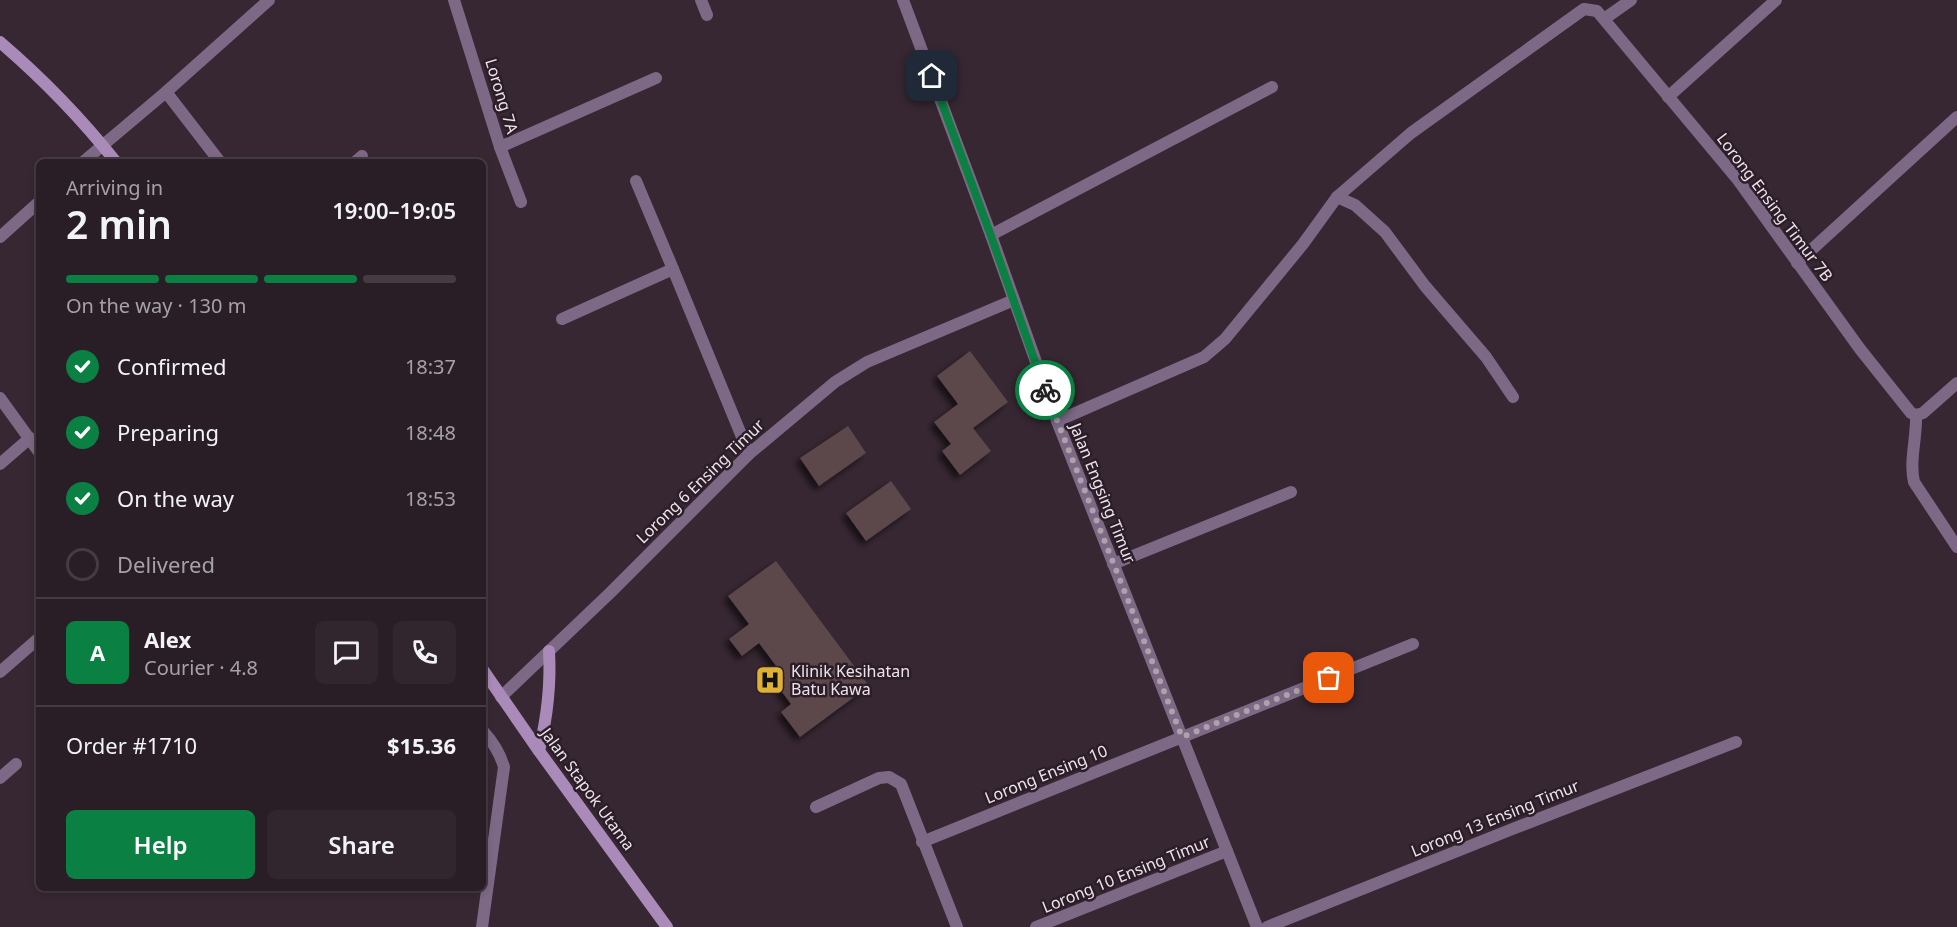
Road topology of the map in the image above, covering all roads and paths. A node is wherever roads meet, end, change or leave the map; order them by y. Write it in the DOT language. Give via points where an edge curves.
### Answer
graph roads {
  1 [pos="269,0"];
  2 [pos="454,0"];
  3 [pos="701,0"];
  4 [pos="903,0"];
  5 [pos="1631,0"];
  6 [pos="1776,0"];
  7 [pos="707,15"];
  8 [pos="1604,19"];
  9 [pos="0,42"];
  10 [pos="656,78"];
  11 [pos="1272,87"];
  12 [pos="166,92"];
  13 [pos="1668,97"];
  14 [pos="1957,117"];
  15 [pos="102,144"];
  16 [pos="500,147"];
  17 [pos="86,159"];
  18 [pos="114,159"];
  19 [pos="218,159"];
  20 [pos="636,182"];
  21 [pos="1337,197"];
  22 [pos="521,202"];
  23 [pos="36,205"];
  24 [pos="991,236"];
  25 [pos="0,237"];
  26 [pos="1797,263"];
  27 [pos="673,269"];
  28 [pos="1014,300"];
  29 [pos="562,319"];
  30 [pos="1957,383"];
  31 [pos="1513,397"];
  32 [pos="0,398"];
  33 [pos="1916,415"];
  34 [pos="1057,421"];
  35 [pos="30,438"];
  36 [pos="36,447"];
  37 [pos="749,454"];
  38 [pos="0,464"];
  39 [pos="1292,492"];
  40 [pos="1957,548"];
  41 [pos="1113,564"];
  42 [pos="36,641"];
  43 [pos="1413,644"];
  44 [pos="549,651"];
  45 [pos="0,672"];
  46 [pos="486,674"];
  47 [pos="501,697"];
  48 [pos="486,734"];
  49 [pos="1182,737"];
  50 [pos="1736,742"];
  51 [pos="539,751"];
  52 [pos="16,764"];
  53 [pos="0,778"];
  54 [pos="816,807"];
  55 [pos="922,842"];
  56 [pos="1227,851"];
  57 [pos="482,927"];
  58 [pos="667,927"];
  59 [pos="957,927"];
  60 [pos="1036,927"];
  61 [pos="1257,927"];
  62 [pos="1268,927"];
  1 -- 12 [label="street"];
  2 -- 16 [label="street, Lorong 7A"];
  3 -- 7 [label="street"];
  4 -- 24 [label="street, Jalan Engsing Timur"];
  5 -- 8 [label="street"];
  6 -- 13 [label="street"];
  8 -- 13 [label="street, Lorong Ensing Timur 7B"];
  8 -- 21 [label="street" via="1597,11 1584,9 1411,133"];
  9 -- 15 [label="main road"];
  10 -- 16 [label="street"];
  11 -- 24 [label="street"];
  12 -- 15 [label="street"];
  12 -- 19 [label="street"];
  13 -- 26 [label="street, Lorong Ensing Timur 7B" via="1738,180"];
  14 -- 26 [label="street"];
  15 -- 17 [label="street"];
  15 -- 18 [label="main road"];
  16 -- 22 [label="street, Lorong 7A"];
  20 -- 27 [label="street"];
  21 -- 31 [label="street" via="1355,205 1385,232 1486,357"];
  21 -- 34 [label="street" via="1226,339 1204,357"];
  23 -- 25 [label="street"];
  24 -- 28 [label="street, Jalan Engsing Timur"];
  26 -- 33 [label="street, Lorong Ensing Timur 7B" via="1860,349"];
  27 -- 29 [label="street"];
  27 -- 37 [label="street"];
  28 -- 34 [label="street, Jalan Engsing Timur"];
  28 -- 37 [label="street, Lorong 6 Ensing Timur" via="867,362 835,382"];
  30 -- 33 [label="street"];
  32 -- 35 [label="street"];
  33 -- 40 [label="street" via="1914,482"];
  34 -- 41 [label="street, Jalan Engsing Timur"];
  35 -- 36 [label="street"];
  35 -- 38 [label="street"];
  37 -- 44 [label="street, Lorong 6 Ensing Timur"];
  39 -- 41 [label="street"];
  41 -- 49 [label="street, Jalan Engsing Timur"];
  42 -- 45 [label="street"];
  43 -- 49 [label="street, Lorong Ensing 10"];
  44 -- 47 [label="street, Lorong 6 Ensing Timur"];
  44 -- 51 [label="main road" via="551,675"];
  46 -- 47 [label="main road, Jalan Stapok Utama"];
  47 -- 51 [label="main road, Jalan Stapok Utama"];
  48 -- 57 [label="street" via="504,767"];
  49 -- 55 [label="street, Lorong Ensing 10"];
  49 -- 56 [label="street, Jalan Engsing Timur"];
  50 -- 62 [label="street, Lorong 13 Ensing Timur"];
  51 -- 58 [label="main road, Jalan Stapok Utama"];
  52 -- 53 [label="street"];
  54 -- 55 [label="street" via="889,777 901,784"];
  55 -- 59 [label="street"];
  56 -- 60 [label="street, Lorong 10 Ensing Timur"];
  56 -- 61 [label="street, Jalan Engsing Timur"];
}
